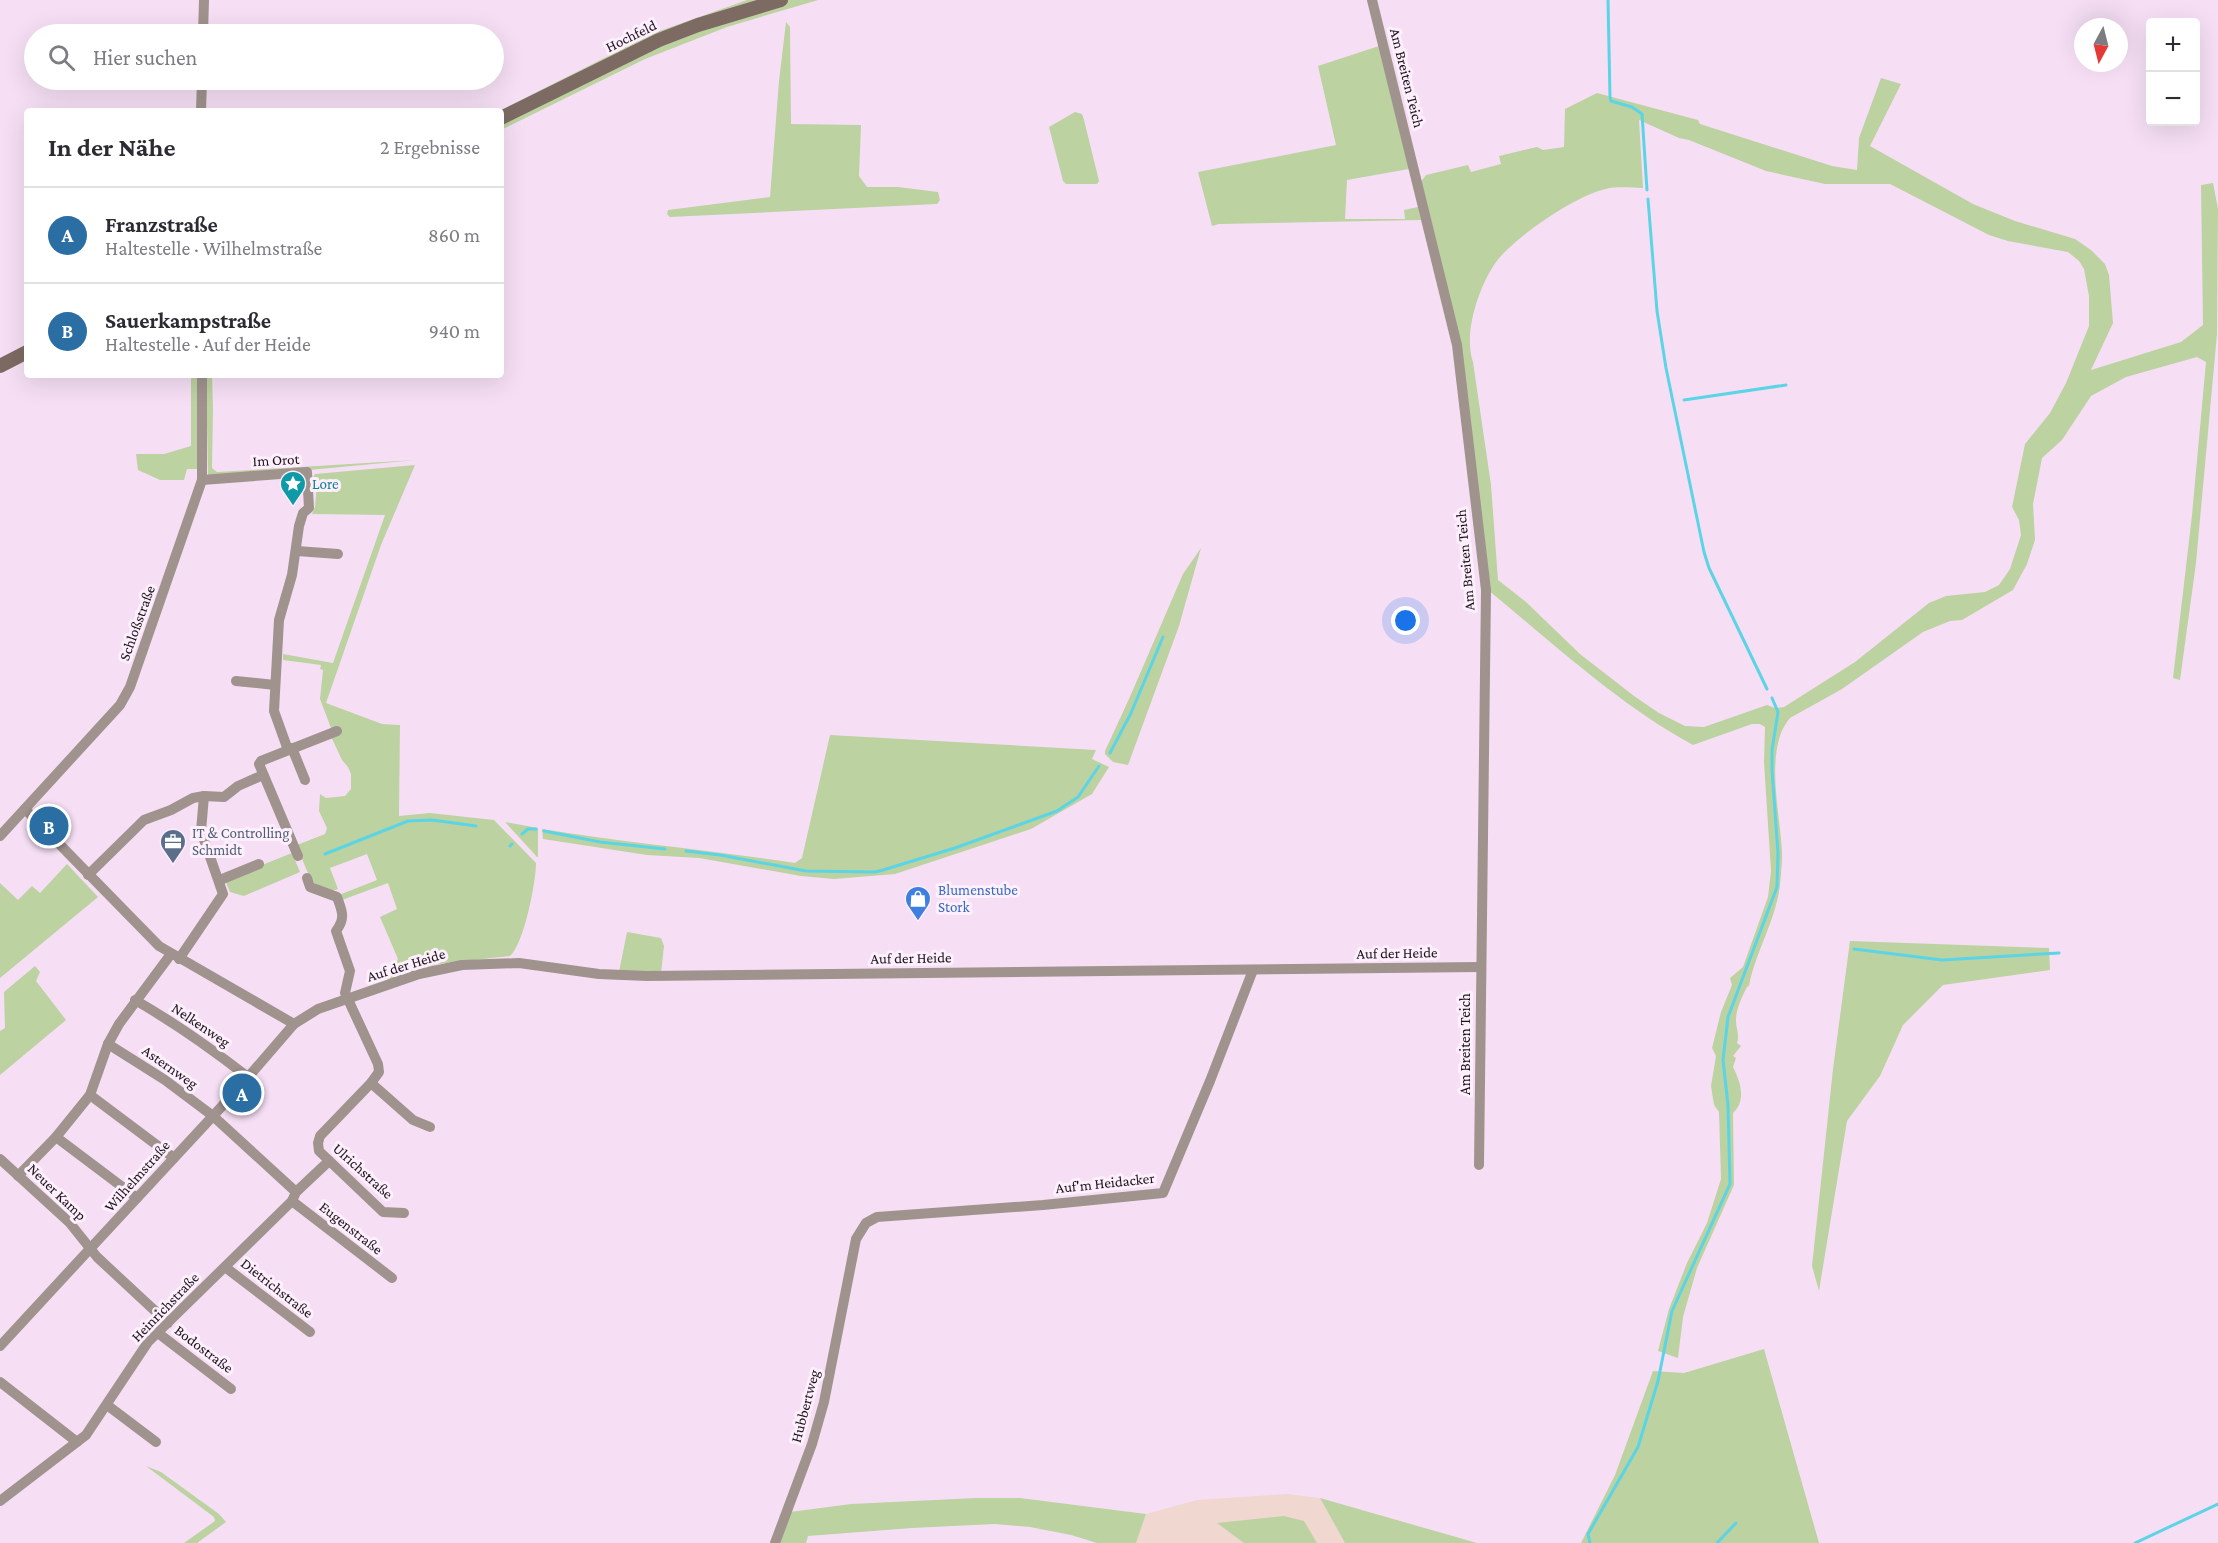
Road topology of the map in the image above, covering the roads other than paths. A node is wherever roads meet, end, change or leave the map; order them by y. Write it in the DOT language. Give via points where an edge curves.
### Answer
graph roads {
  1 [pos="204,0"];
  2 [pos="781,0"];
  3 [pos="1372,0"];
  4 [pos="203,24"];
  5 [pos="202,90"];
  6 [pos="201,108"];
  7 [pos="504,117"];
  8 [pos="24,354"];
  9 [pos="0,366"];
  10 [pos="202,378"];
  11 [pos="202,480"];
  12 [pos="297,551"];
  13 [pos="338,554"];
  14 [pos="236,681"];
  15 [pos="275,686"];
  16 [pos="337,731"];
  17 [pos="290,749"];
  18 [pos="263,775"];
  19 [pos="304,780"];
  20 [pos="204,795"];
  21 [pos="25,809"];
  22 [pos="0,836"];
  23 [pos="298,856"];
  24 [pos="259,864"];
  25 [pos="88,875"];
  26 [pos="307,878"];
  27 [pos="220,880"];
  28 [pos="175,956"];
  29 [pos="1480,967"];
  30 [pos="1253,970"];
  31 [pos="135,1000"];
  32 [pos="348,1000"];
  33 [pos="294,1024"];
  34 [pos="108,1044"];
  35 [pos="249,1078"];
  36 [pos="371,1083"];
  37 [pos="90,1095"];
  38 [pos="213,1116"];
  39 [pos="430,1127"];
  40 [pos="56,1137"];
  41 [pos="174,1158"];
  42 [pos="0,1159"];
  43 [pos="329,1161"];
  44 [pos="1479,1165"];
  45 [pos="18,1176"];
  46 [pos="294,1196"];
  47 [pos="136,1198"];
  48 [pos="404,1213"];
  49 [pos="92,1249"];
  50 [pos="225,1267"];
  51 [pos="849,1273"];
  52 [pos="392,1278"];
  53 [pos="168,1323"];
  54 [pos="310,1332"];
  55 [pos="158,1333"];
  56 [pos="0,1346"];
  57 [pos="0,1382"];
  58 [pos="231,1389"];
  59 [pos="107,1405"];
  60 [pos="77,1442"];
  61 [pos="156,1442"];
  62 [pos="0,1501"];
  63 [pos="775,1543"];
  1 -- 4 [label="street"];
  2 -- 7 [label="street, Hochfeld" via="659,40"];
  3 -- 29 [label="street, Am Breiten Teich" via="1457,345 1486,590"];
  5 -- 6 [label="street"];
  8 -- 9 [label="street"];
  10 -- 11 [label="street, Schloßstraße"];
  11 -- 12 [label="street, Im Orot" via="307,472 309,508 299,526"];
  11 -- 21 [label="street, Schloßstraße" via="125,697"];
  12 -- 13 [label="street"];
  12 -- 15 [label="street, Im Orot" via="279,620"];
  14 -- 15 [label="street"];
  15 -- 17 [label="street, Im Orot" via="274,711"];
  16 -- 17 [label="street"];
  17 -- 18 [label="street" via="261,760"];
  17 -- 19 [label="street, Im Orot"];
  18 -- 20 [label="street" via="224,796"];
  18 -- 23 [label="street"];
  20 -- 25 [label="street" via="144,820"];
  20 -- 27 [label="street" via="201,831"];
  21 -- 22 [label="street, Schloßstraße"];
  21 -- 25 [label="street"];
  24 -- 27 [label="street"];
  25 -- 28 [label="street" via="148,937"];
  26 -- 32 [label="street, Auf der Heide" via="310,887 337,897 342,909 343,922 336,931 350,971 345,993"];
  27 -- 28 [label="street" via="223,894"];
  28 -- 31 [label="street"];
  28 -- 33 [label="street"];
  29 -- 30 [label="street, Auf der Heide"];
  29 -- 44 [label="street, Am Breiten Teich"];
  30 -- 32 [label="street, Auf der Heide" via="647,976 487,963 439,969"];
  30 -- 51 [label="street, Auf'm Heidacker" via="1163,1193 877,1216 859,1233"];
  31 -- 34 [label="street"];
  31 -- 35 [label="street, Nelkenweg" via="210,1047"];
  32 -- 33 [label="street, Auf der Heide" via="318,1009"];
  32 -- 36 [label="street" via="378,1064 379,1072"];
  33 -- 35 [label="street, Wilhelmstraße"];
  34 -- 37 [label="street"];
  34 -- 38 [label="street, Asternweg"];
  35 -- 38 [label="street, Wilhelmstraße"];
  36 -- 39 [label="street" via="413,1120"];
  36 -- 43 [label="street, Ulrichstraße" via="320,1136 319,1151"];
  37 -- 40 [label="street"];
  37 -- 41 [label="street"];
  38 -- 41 [label="street, Wilhelmstraße"];
  38 -- 46 [label="street, Asternweg"];
  40 -- 45 [label="street"];
  40 -- 47 [label="street"];
  41 -- 47 [label="street, Wilhelmstraße"];
  42 -- 45 [label="street, Neuer Kamp"];
  43 -- 46 [label="street, Heinrichstraße"];
  43 -- 48 [label="street, Ulrichstraße" via="383,1212"];
  45 -- 49 [label="street, Neuer Kamp" via="69,1222"];
  46 -- 50 [label="street, Heinrichstraße"];
  46 -- 52 [label="street, Eugenstraße"];
  47 -- 49 [label="street, Wilhelmstraße"];
  49 -- 53 [label="street, Neuer Kamp"];
  49 -- 56 [label="street, Wilhelmstraße"];
  50 -- 53 [label="street, Heinrichstraße"];
  50 -- 54 [label="street, Dietrichstraße"];
  51 -- 63 [label="street, Hubbertweg" via="824,1402"];
  53 -- 55 [label="street, Heinrichstraße"];
  55 -- 58 [label="street, Bodostraße"];
  55 -- 59 [label="street, Heinrichstraße" via="147,1342"];
  57 -- 60 [label="street"];
  59 -- 60 [label="street, Heinrichstraße"];
  59 -- 61 [label="street"];
  60 -- 62 [label="street, Heinrichstraße"];
}
